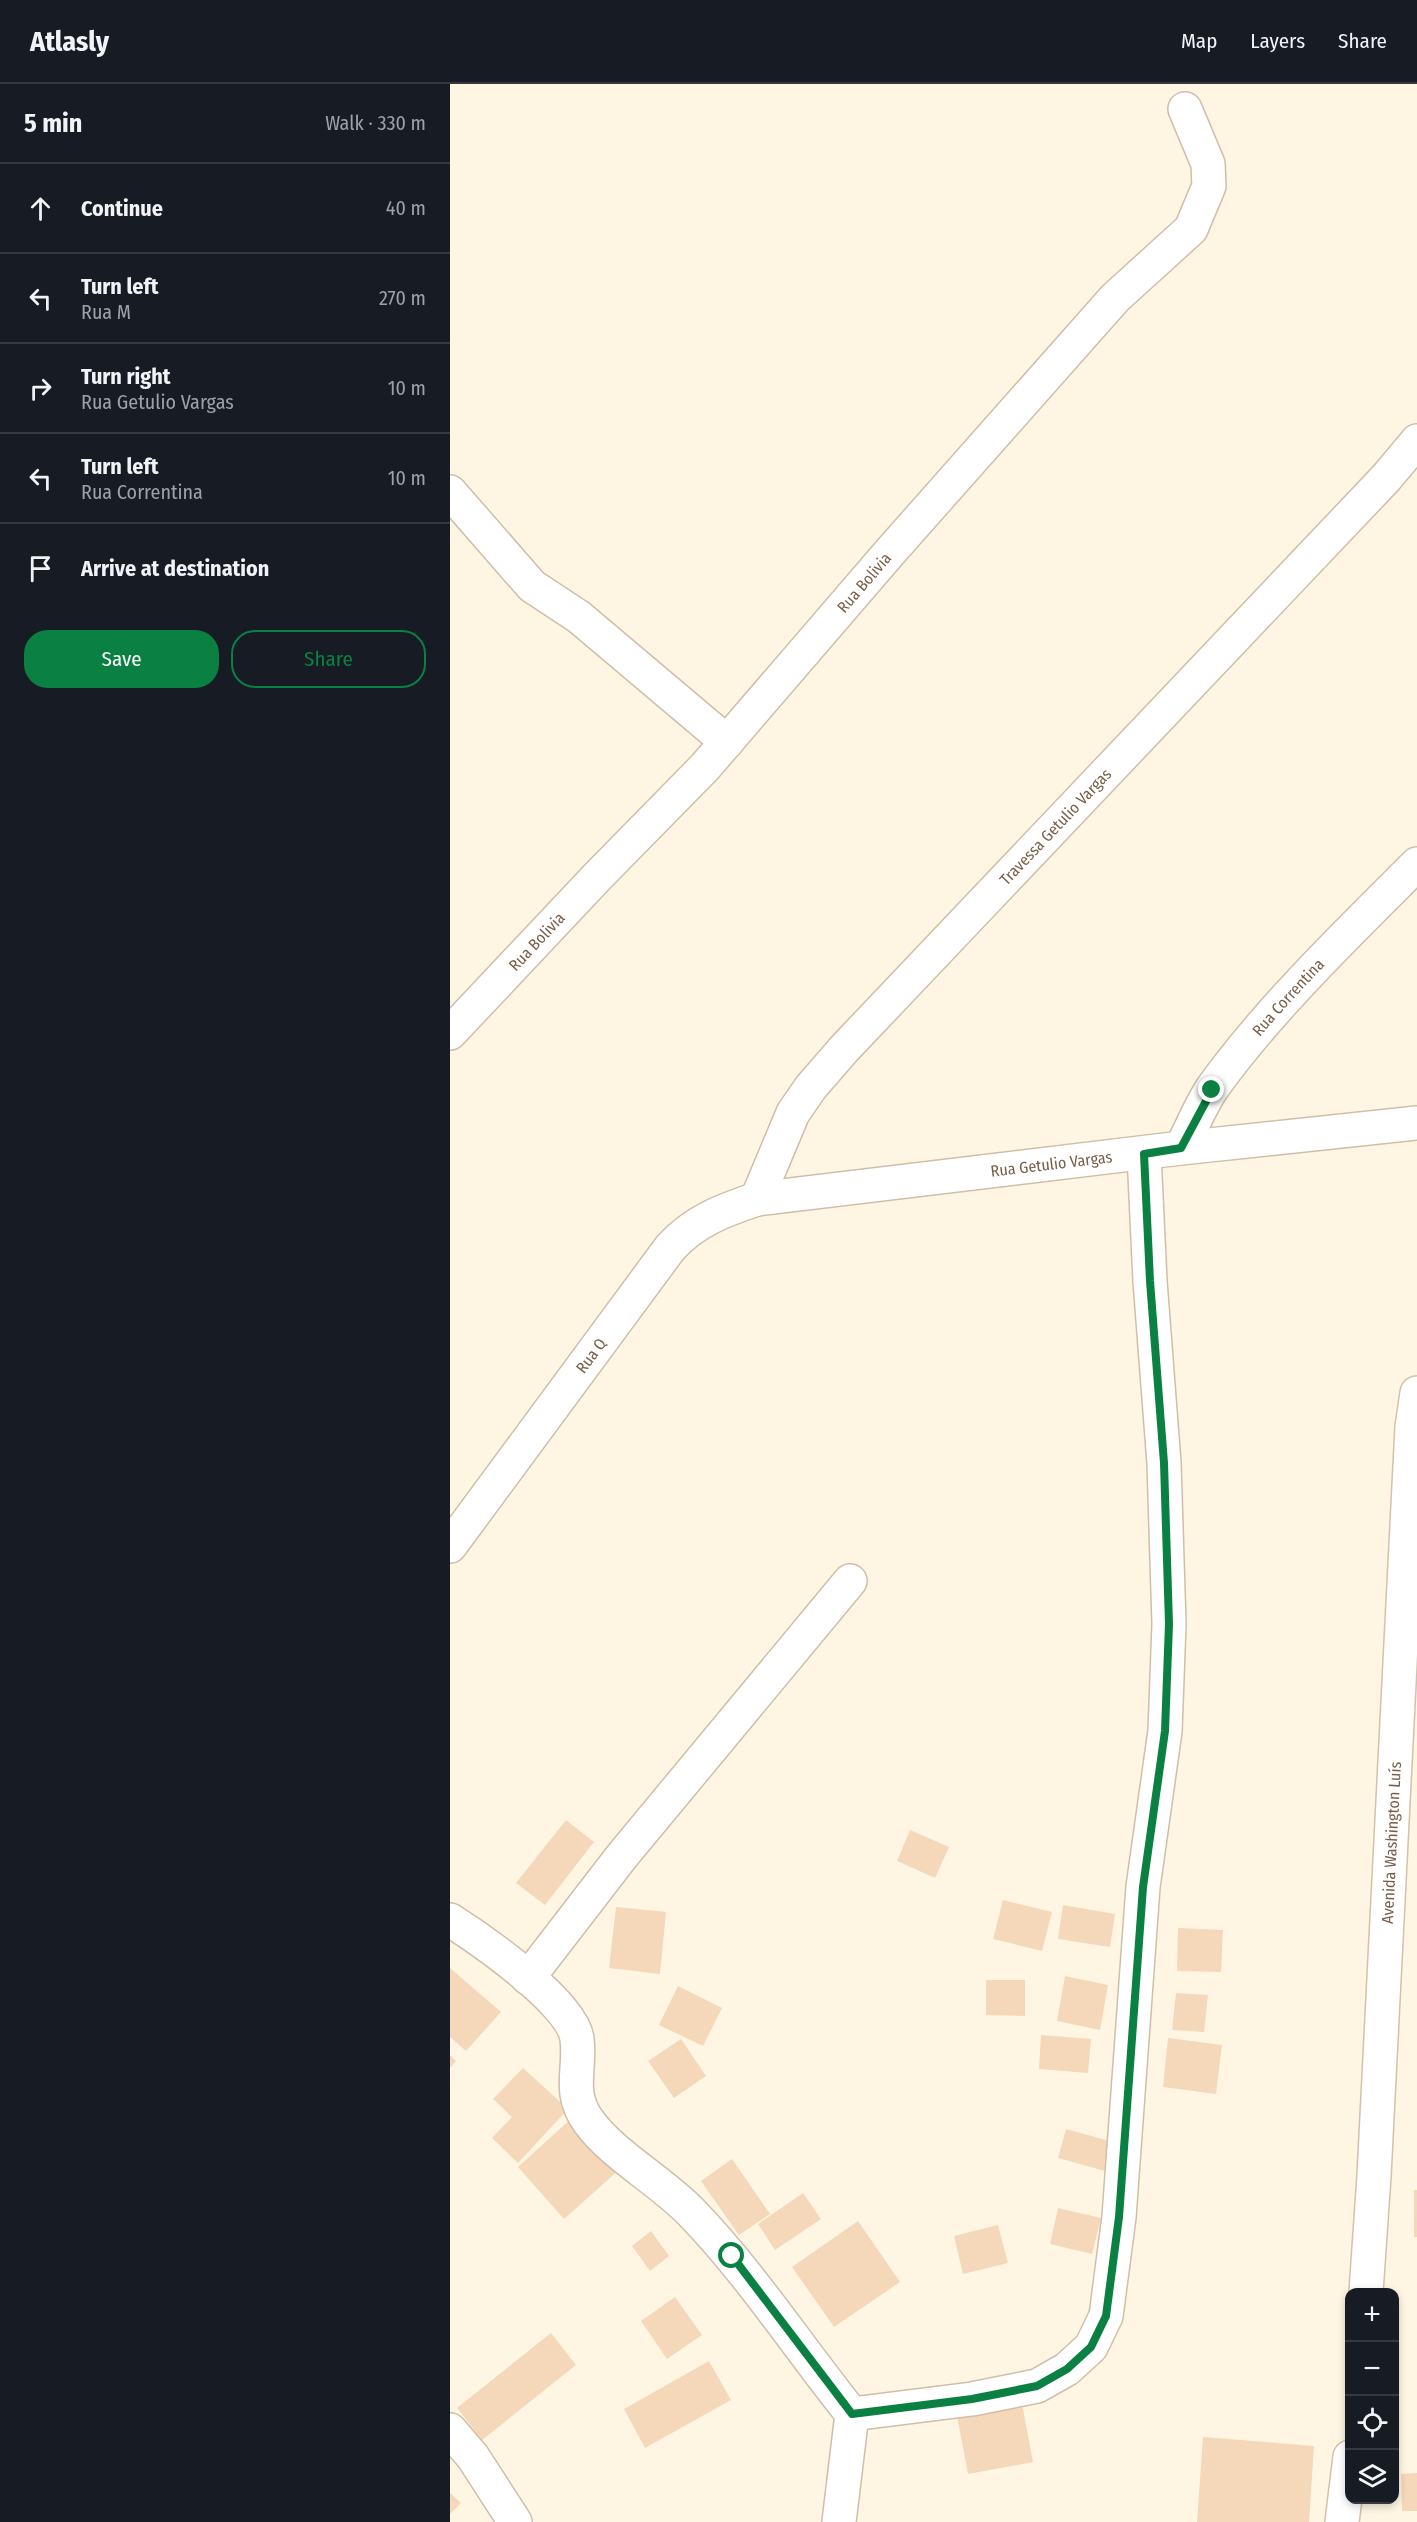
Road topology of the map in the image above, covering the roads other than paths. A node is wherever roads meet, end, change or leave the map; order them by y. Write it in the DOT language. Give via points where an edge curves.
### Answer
graph roads {
  1 [pos="1185,109"];
  2 [pos="1417,441"];
  3 [pos="450,492"];
  4 [pos="727,742"];
  5 [pos="1417,864"];
  6 [pos="450,1033"];
  7 [pos="1417,1123"];
  8 [pos="1181,1148"];
  9 [pos="1144,1154"];
  10 [pos="757,1199"];
  11 [pos="1417,1393"];
  12 [pos="450,1546"];
  13 [pos="850,1581"];
  14 [pos="450,1920"];
  15 [pos="528,1978"];
  16 [pos="1366,2288"];
  17 [pos="852,2414"];
  18 [pos="450,2430"];
  19 [pos="1345,2498"];
  20 [pos="515,2522"];
  21 [pos="838,2522"];
  22 [pos="1342,2522"];
  1 -- 4 [label="street, Rua Bolivia" via="1208,164 1209,186 1191,229 1115,298"];
  2 -- 10 [label="street, Travessa Getulio Vargas" via="844,1049 793,1113"];
  3 -- 4 [label="street" via="532,586 579,617"];
  4 -- 6 [label="street, Rua Bolivia"];
  5 -- 8 [label="street, Rua Correntina" via="1250,1041 1212,1090"];
  7 -- 8 [label="street, Rua Getulio Vargas"];
  8 -- 9 [label="street, Rua Getulio Vargas"];
  9 -- 10 [label="street, Rua Getulio Vargas"];
  9 -- 17 [label="street" via="1164,1463 1169,1624 1165,1731 1143,1887 1119,2217 1106,2316 1091,2347 1067,2369 1037,2386 972,2399"];
  10 -- 12 [label="street, Rua Q" via="718,1212 684,1232"];
  11 -- 16 [label="street, Avenida Washington Luís" via="1412,1427"];
  13 -- 15 [label="street" via="622,1856"];
  14 -- 15 [label="street"];
  15 -- 17 [label="street" via="569,2018 577,2038 578,2106 590,2124 689,2209 732,2256"];
  17 -- 21 [label="street"];
  18 -- 20 [label="street" via="473,2457"];
  19 -- 22 [label="street"];
}
